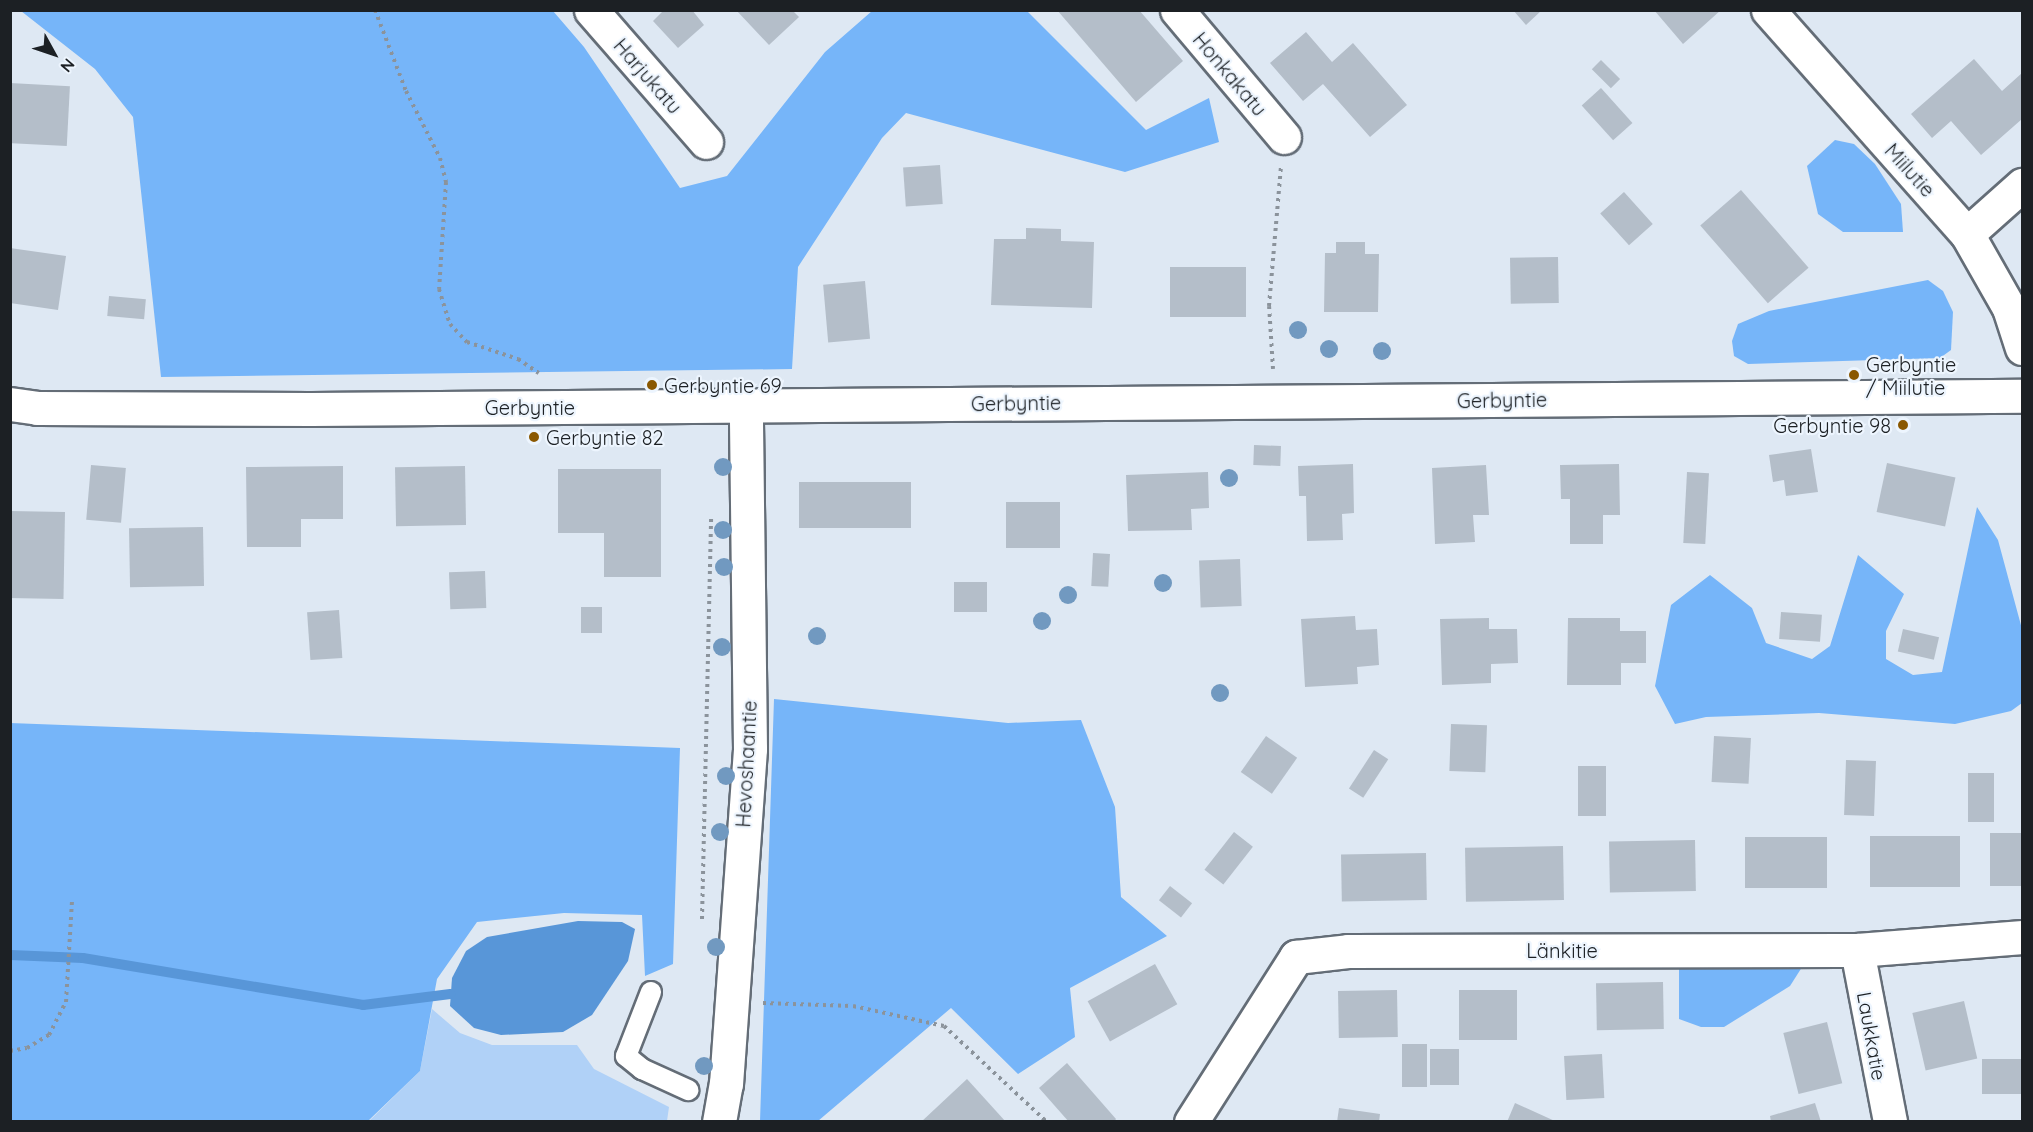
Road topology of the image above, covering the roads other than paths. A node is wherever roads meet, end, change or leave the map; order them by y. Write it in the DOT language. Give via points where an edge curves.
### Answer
graph roads {
  1 [pos="591,10"];
  2 [pos="1177,10"];
  3 [pos="1768,10"];
  4 [pos="1284,137"];
  5 [pos="706,142"];
  6 [pos="2022,185"];
  7 [pos="1967,234"];
  8 [pos="2022,348"];
  9 [pos="2022,396"];
  10 [pos="10,404"];
  11 [pos="747,405"];
  12 [pos="2022,937"];
  13 [pos="1857,950"];
  14 [pos="651,992"];
  15 [pos="688,1090"];
  16 [pos="718,1122"];
  17 [pos="1191,1122"];
  18 [pos="1890,1122"];
  1 -- 5 [label="street, Harjukatu"];
  2 -- 4 [label="street, Honkakatu"];
  3 -- 7 [label="street, Miilutie"];
  6 -- 7 [label="street"];
  7 -- 8 [label="street, Miilutie" via="2008,308"];
  9 -- 11 [label="street, Gerbyntie"];
  10 -- 11 [label="street, Gerbyntie" via="59,408"];
  11 -- 16 [label="street, Hevoshaantie" via="750,749 726,1084"];
  12 -- 13 [label="street, Länkitie"];
  13 -- 17 [label="street, Länkitie" via="1359,951 1296,957"];
  13 -- 18 [label="street, Laukkatie"];
  14 -- 15 [label="lane" via="626,1056 642,1070"];
}
